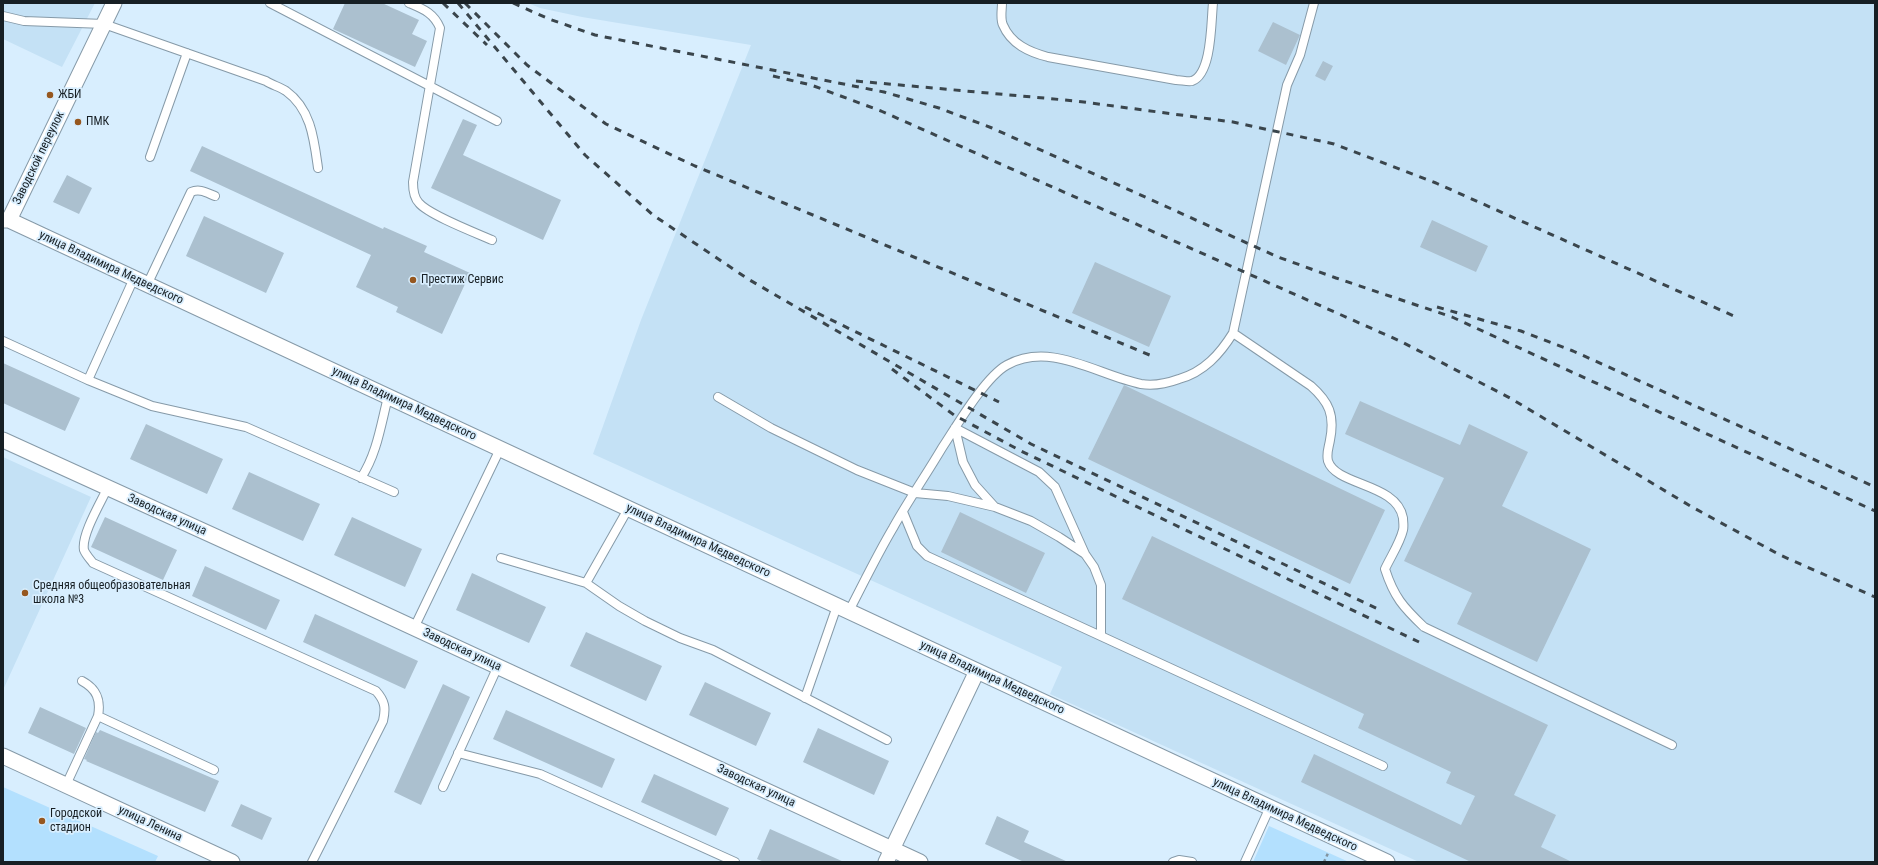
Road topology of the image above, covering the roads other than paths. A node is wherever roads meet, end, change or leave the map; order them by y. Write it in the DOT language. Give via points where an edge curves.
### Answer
graph roads {
  1 [pos="114,3"];
  2 [pos="285,3"];
  3 [pos="409,3"];
  4 [pos="1002,3"];
  5 [pos="1213,3"];
  6 [pos="1314,3"];
  7 [pos="273,5"];
  8 [pos="3,16"];
  9 [pos="104,24"];
  10 [pos="187,53"];
  11 [pos="430,87"];
  12 [pos="497,122"];
  13 [pos="150,157"];
  14 [pos="318,168"];
  15 [pos="215,196"];
  16 [pos="5,219"];
  17 [pos="492,240"];
  18 [pos="141,282"];
  19 [pos="1233,333"];
  20 [pos="3,341"];
  21 [pos="88,380"];
  22 [pos="388,397"];
  23 [pos="718,397"];
  24 [pos="955,428"];
  25 [pos="3,440"];
  26 [pos="500,449"];
  27 [pos="361,478"];
  28 [pos="108,488"];
  29 [pos="394,492"];
  30 [pos="915,493"];
  31 [pos="995,507"];
  32 [pos="628,509"];
  33 [pos="903,512"];
  34 [pos="1085,554"];
  35 [pos="501,558"];
  36 [pos="586,583"];
  37 [pos="843,609"];
  38 [pos="414,628"];
  39 [pos="1101,636"];
  40 [pos="498,666"];
  41 [pos="977,671"];
  42 [pos="82,681"];
  43 [pos="805,698"];
  44 [pos="98,716"];
  45 [pos="887,740"];
  46 [pos="1672,745"];
  47 [pos="458,753"];
  48 [pos="3,756"];
  49 [pos="1383,766"];
  50 [pos="214,770"];
  51 [pos="66,785"];
  52 [pos="443,787"];
  53 [pos="1270,807"];
  54 [pos="889,856"];
  55 [pos="232,862"];
  56 [pos="312,862"];
  57 [pos="735,862"];
  58 [pos="920,862"];
  59 [pos="1174,862"];
  60 [pos="1192,862"];
  61 [pos="1245,862"];
  62 [pos="1387,862"];
  1 -- 9 [label="street, Заводской переулок"];
  2 -- 7 [label="lane"];
  3 -- 11 [label="lane" via="429,12 437,20 440,28"];
  4 -- 5 [label="lane" via="1002,24 1012,39 1028,51 1070,61 1191,81 1201,75 1206,64"];
  6 -- 19 [label="lane" via="1300,55 1287,86"];
  7 -- 11 [label="lane"];
  8 -- 9 [label="lane" via="24,21"];
  9 -- 10 [label="lane"];
  9 -- 16 [label="street, Заводской переулок"];
  10 -- 13 [label="lane"];
  10 -- 14 [label="lane" via="266,81 286,91 301,106 310,123"];
  11 -- 12 [label="lane"];
  11 -- 17 [label="lane" via="412,182 414,193 419,203 432,212"];
  15 -- 18 [label="lane" via="201,190 191,192"];
  16 -- 18 [label="street, улица Владимира Медведского"];
  18 -- 21 [label="lane"];
  18 -- 22 [label="street, улица Владимира Медведского"];
  19 -- 24 [label="lane" via="1208,364 1188,376 1165,383 1142,384 1058,358 1039,356 1022,359 1006,366 993,376"];
  19 -- 46 [label="lane" via="1322,396 1332,418 1327,451 1333,470 1389,496 1397,505 1404,529 1385,569 1391,588 1403,607 1424,627"];
  20 -- 21 [label="lane"];
  21 -- 27 [label="lane" via="152,406 246,427"];
  22 -- 26 [label="street, улица Владимира Медведского"];
  22 -- 27 [label="lane" via="374,452"];
  23 -- 30 [label="lane" via="821,454"];
  24 -- 30 [label="lane"];
  24 -- 31 [label="lane" via="963,462 975,485"];
  24 -- 34 [label="lane" via="1048,478 1055,486"];
  25 -- 28 [label="street, Заводская улица"];
  26 -- 32 [label="street, улица Владимира Медведского"];
  26 -- 38 [label="lane"];
  27 -- 29 [label="lane"];
  28 -- 38 [label="street, Заводская улица"];
  28 -- 56 [label="lane" via="85,538 86,555 93,563 376,692 383,698 386,709 383,721"];
  30 -- 31 [label="lane" via="948,496"];
  30 -- 33 [label="lane"];
  31 -- 34 [label="lane" via="1031,521"];
  32 -- 36 [label="lane"];
  32 -- 37 [label="street, улица Владимира Медведского"];
  33 -- 37 [label="lane"];
  33 -- 39 [label="lane" via="917,546 927,556"];
  34 -- 39 [label="lane" via="1101,585"];
  35 -- 36 [label="lane"];
  36 -- 43 [label="lane" via="645,621 713,650"];
  37 -- 41 [label="street, улица Владимира Медведского"];
  37 -- 43 [label="lane"];
  38 -- 40 [label="street, Заводская улица"];
  39 -- 49 [label="lane"];
  40 -- 47 [label="lane"];
  40 -- 54 [label="street, Заводская улица"];
  41 -- 53 [label="street, улица Владимира Медведского"];
  41 -- 54 [label="street"];
  42 -- 44 [label="lane" via="98,698"];
  43 -- 45 [label="lane"];
  44 -- 50 [label="lane"];
  44 -- 51 [label="lane"];
  47 -- 52 [label="lane"];
  47 -- 57 [label="lane" via="540,774"];
  48 -- 51 [label="street, улица Ленина"];
  51 -- 55 [label="street, улица Ленина"];
  53 -- 61 [label="lane"];
  53 -- 62 [label="street, улица Владимира Медведского"];
  54 -- 58 [label="street, Заводская улица"];
  59 -- 60 [label="lane"];
}
